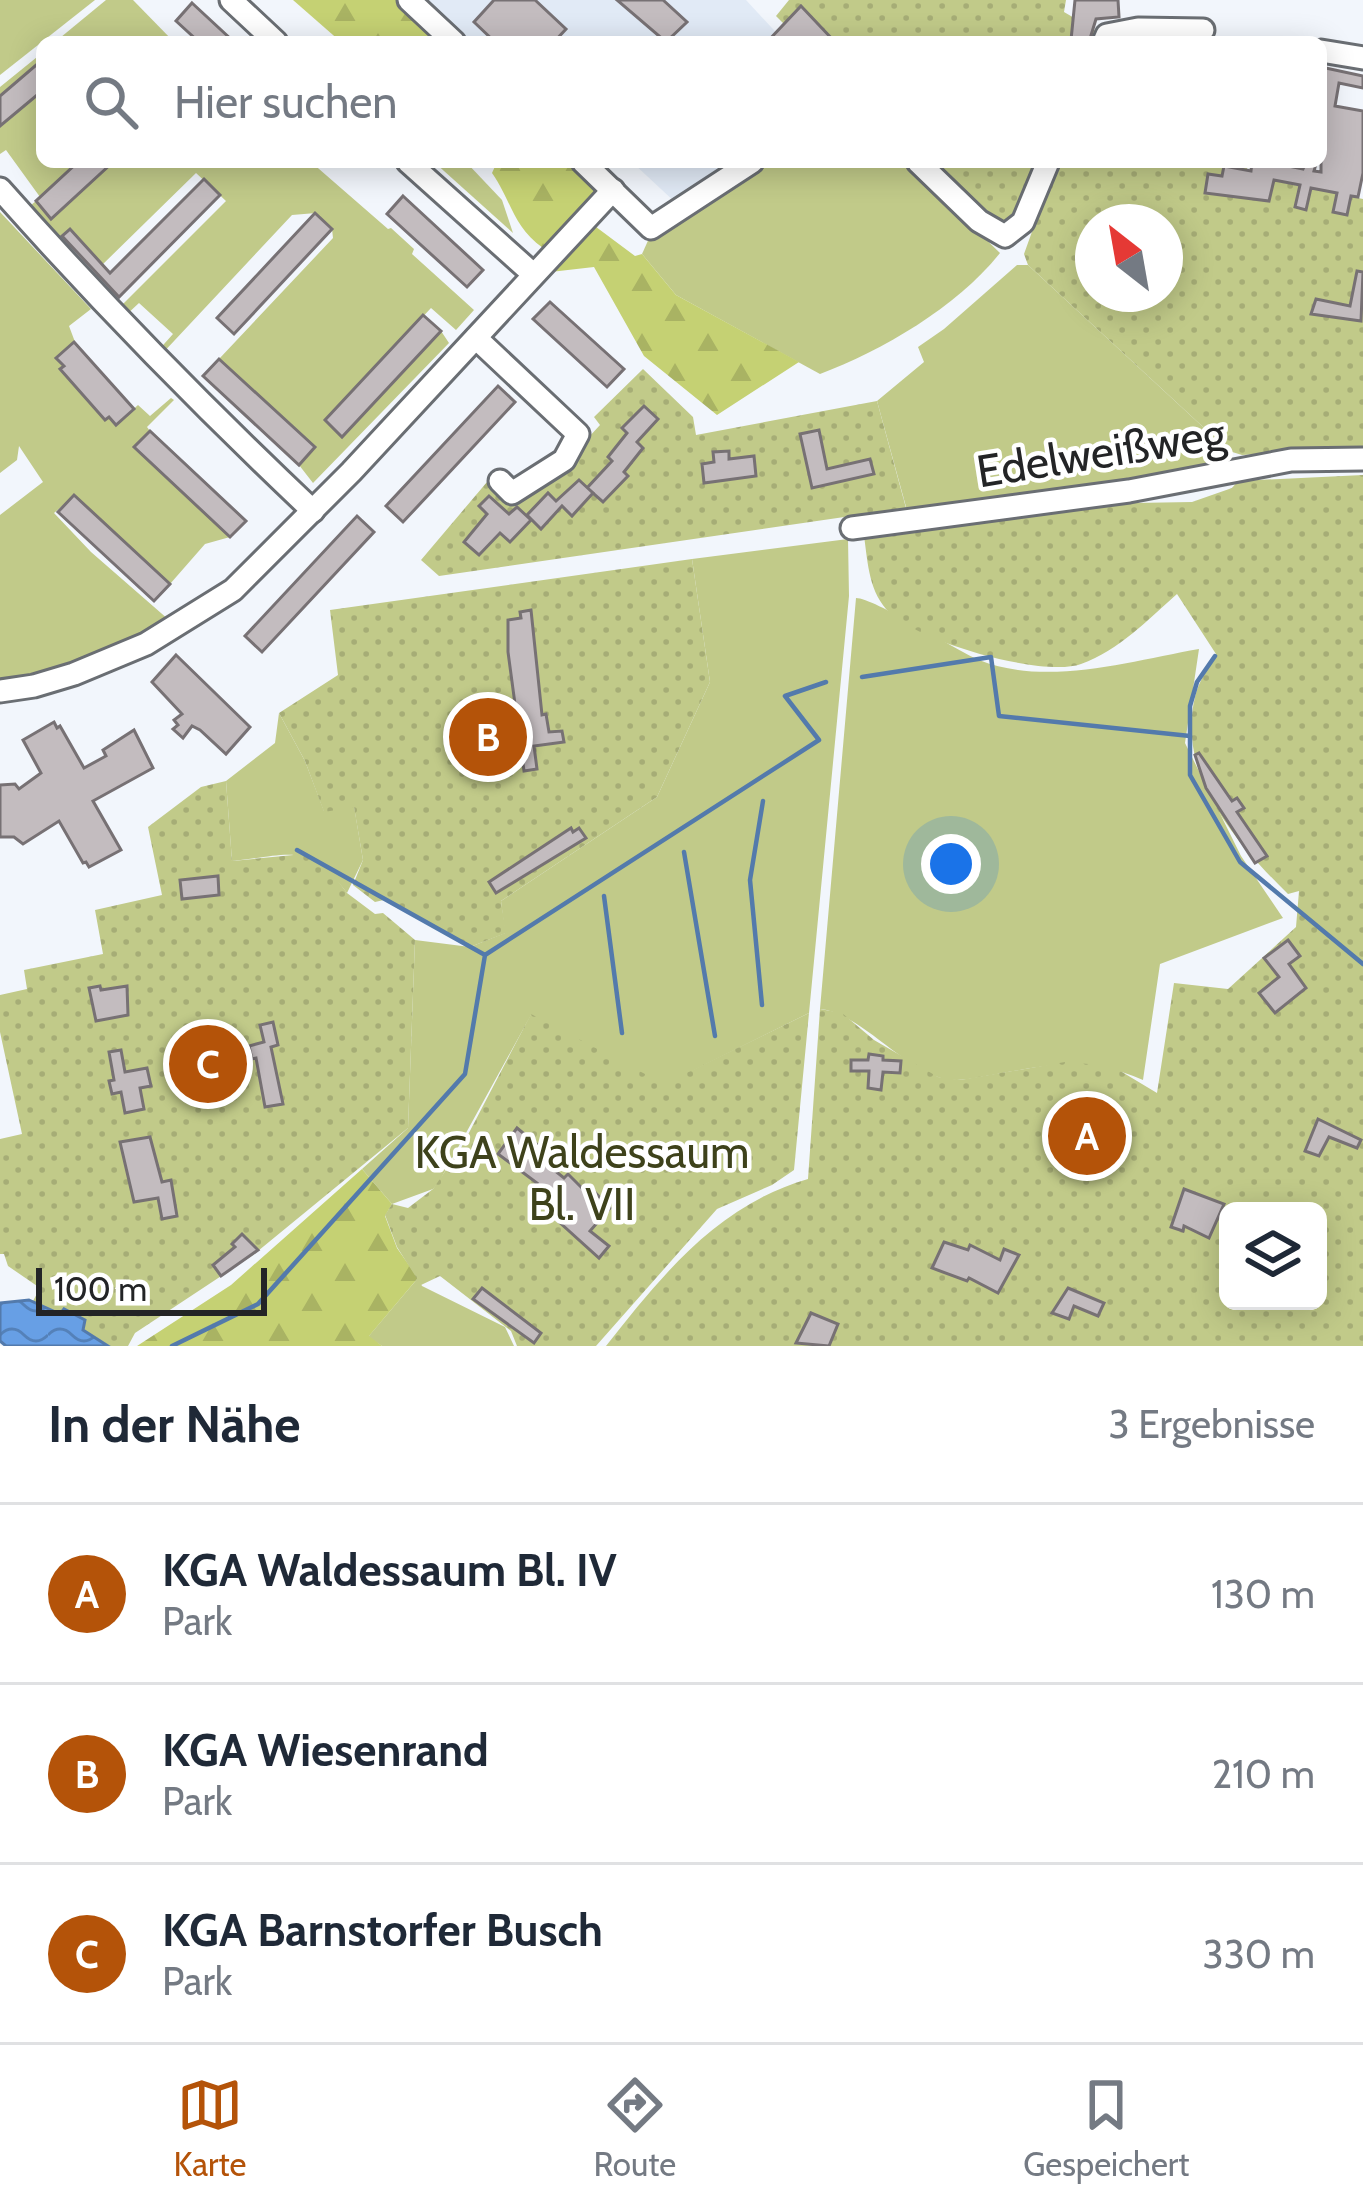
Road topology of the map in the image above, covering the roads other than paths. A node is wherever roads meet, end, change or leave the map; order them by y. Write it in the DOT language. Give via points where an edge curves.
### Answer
graph roads {
  1 [pos="231,0"];
  2 [pos="409,0"];
  3 [pos="1203,30"];
  4 [pos="270,36"];
  5 [pos="448,36"];
  6 [pos="1107,36"];
  7 [pos="1327,52"];
  8 [pos="1363,58"];
  9 [pos="415,168"];
  10 [pos="589,168"];
  11 [pos="743,168"];
  12 [pos="924,168"];
  13 [pos="1045,168"];
  14 [pos="0,189"];
  15 [pos="613,190"];
  16 [pos="533,274"];
  17 [pos="476,338"];
  18 [pos="1363,459"];
  19 [pos="500,482"];
  20 [pos="313,511"];
  21 [pos="852,528"];
  22 [pos="0,691"];
  1 -- 4 [label="street"];
  2 -- 5 [label="street"];
  3 -- 6 [label="street"];
  7 -- 8 [label="street"];
  9 -- 16 [label="street"];
  10 -- 15 [label="street"];
  11 -- 15 [label="street" via="651,228"];
  12 -- 13 [label="street" via="1005,236 1022,222"];
  14 -- 20 [label="street" via="186,391"];
  15 -- 16 [label="street"];
  16 -- 17 [label="street"];
  17 -- 19 [label="street" via="578,434 564,460 512,493"];
  17 -- 20 [label="street"];
  18 -- 21 [label="street, Edelweißweg" via="1292,460"];
  20 -- 22 [label="street" via="245,580 177,627 74,674"];
}
